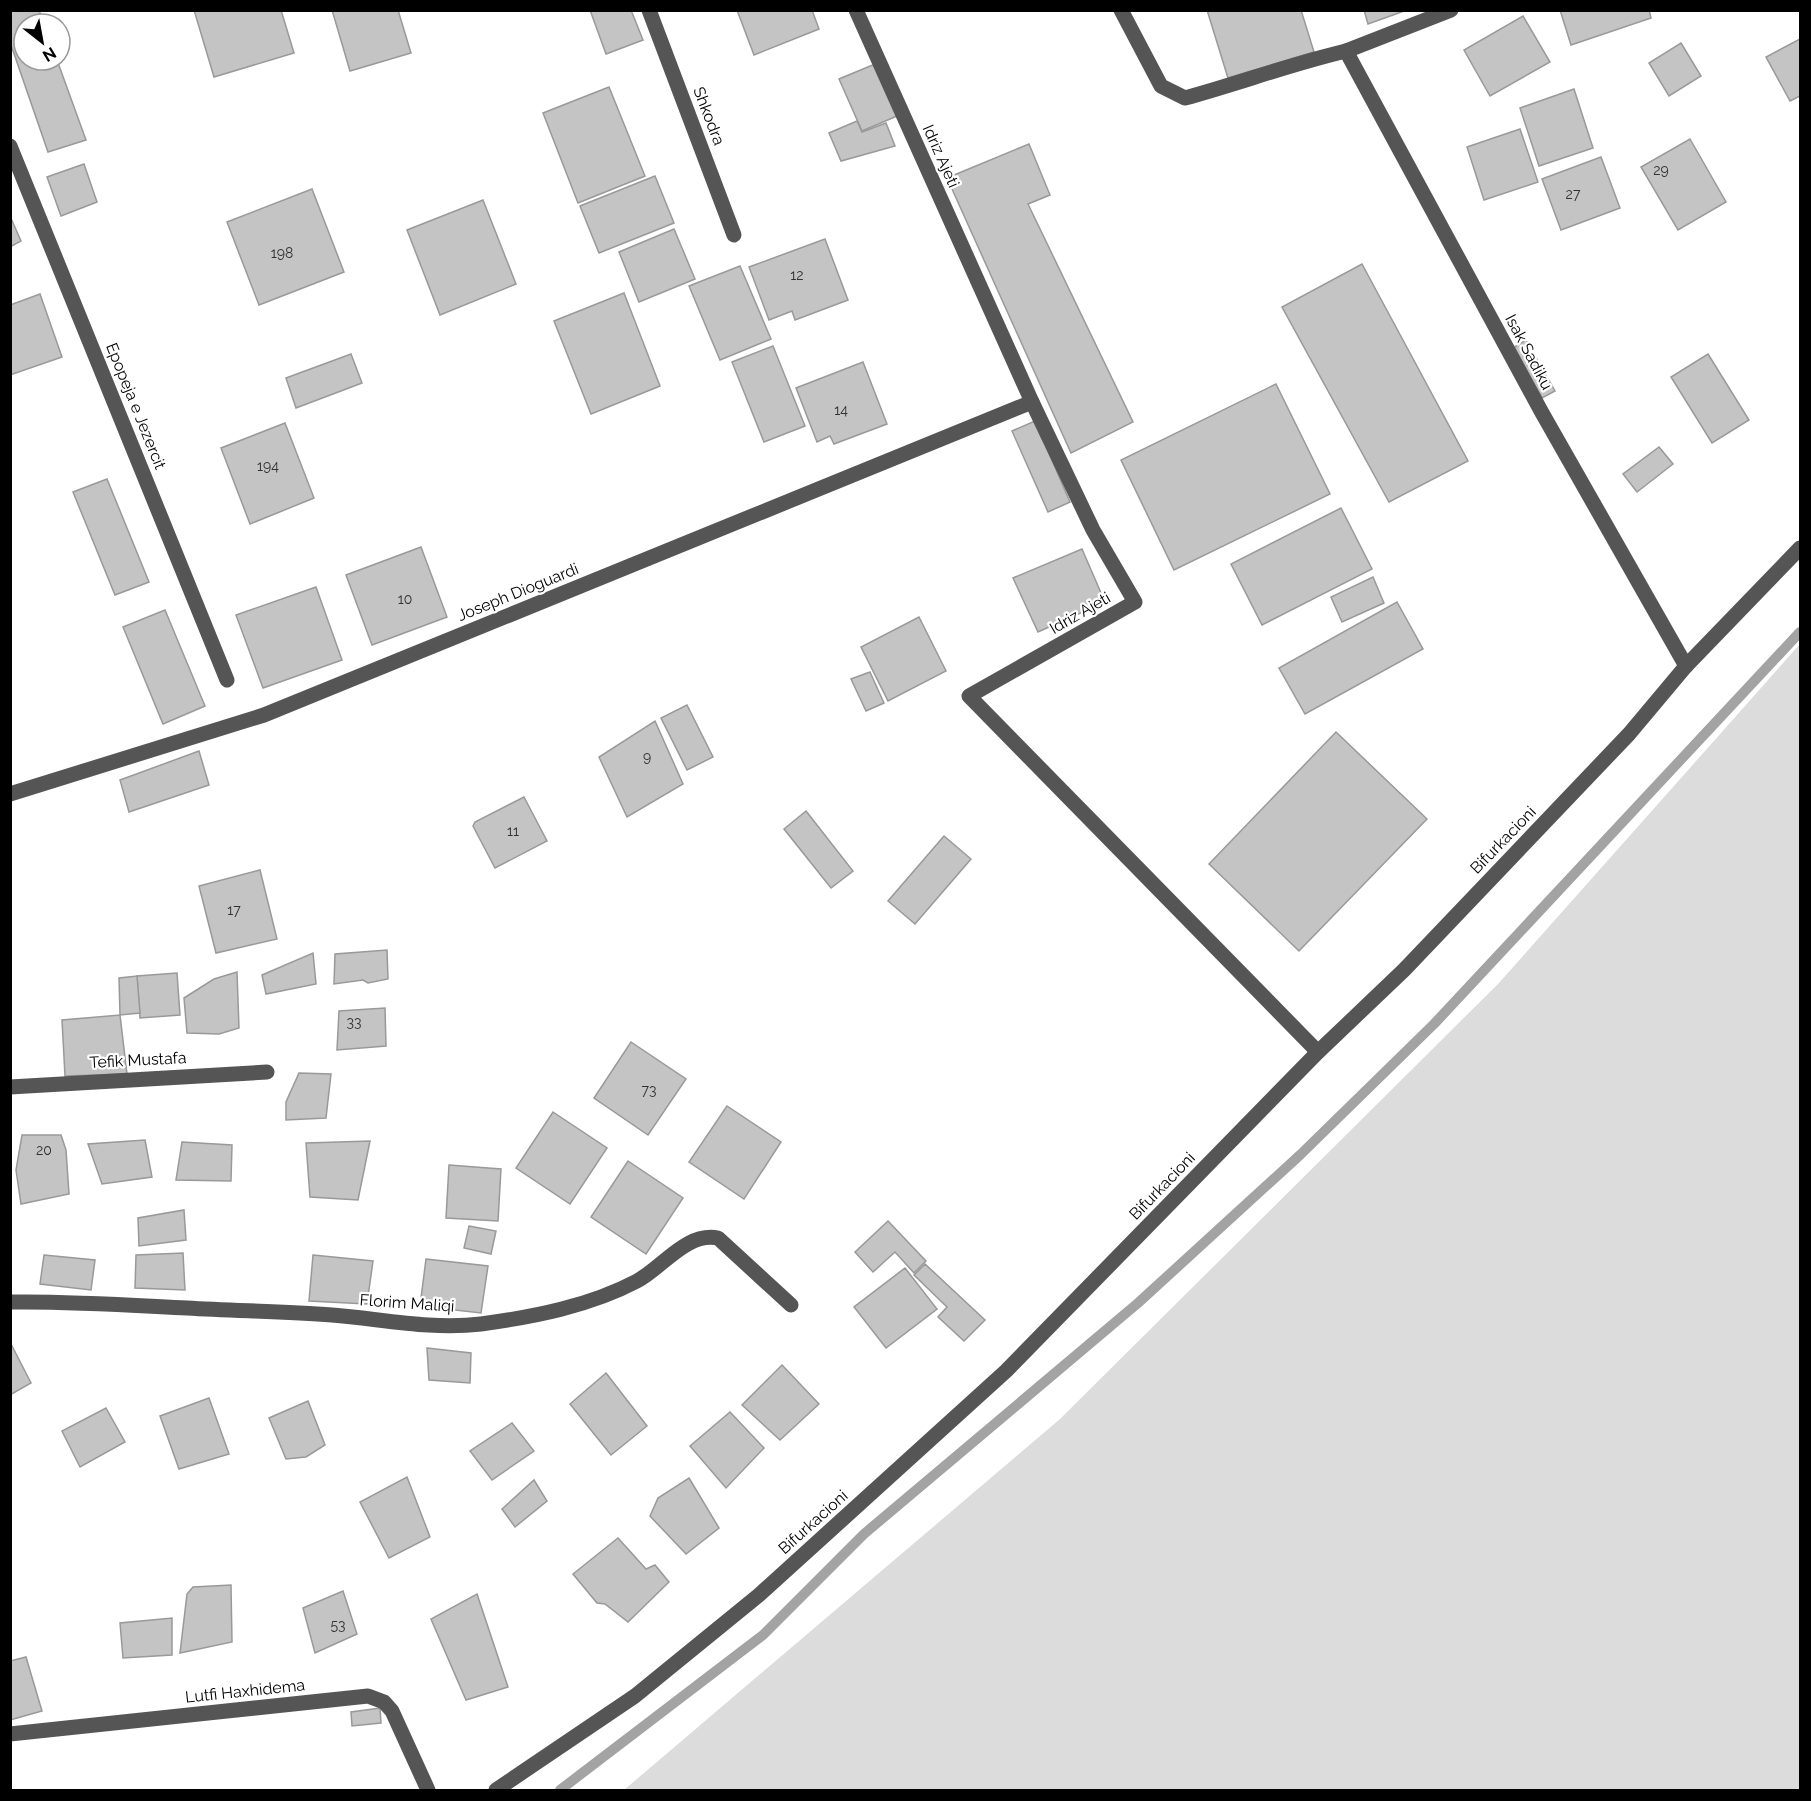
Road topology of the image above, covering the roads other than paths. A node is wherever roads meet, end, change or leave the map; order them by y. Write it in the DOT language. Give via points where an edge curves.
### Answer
graph roads {
  1 [pos="649,10"];
  2 [pos="856,10"];
  3 [pos="1121,10"];
  4 [pos="1451,10"];
  5 [pos="1346,51"];
  6 [pos="10,146"];
  7 [pos="734,235"];
  8 [pos="1032,402"];
  9 [pos="1800,548"];
  10 [pos="1686,666"];
  11 [pos="227,680"];
  12 [pos="10,794"];
  13 [pos="1318,1052"];
  14 [pos="267,1072"];
  15 [pos="10,1087"];
  16 [pos="10,1302"];
  17 [pos="791,1305"];
  18 [pos="10,1734"];
  19 [pos="428,1791"];
  20 [pos="496,1791"];
  1 -- 7 [label="street, Shkodra"];
  2 -- 8 [label="street, Idriz Ajeti"];
  3 -- 5 [label="street" via="1161,86 1185,98 1290,64"];
  4 -- 5 [label="street"];
  5 -- 10 [label="street, Isak Sadiku" via="1536,401"];
  6 -- 11 [label="street, Epopeja e Jezercit"];
  8 -- 12 [label="street, Joseph Dioguardi" via="264,715"];
  8 -- 13 [label="street, Idriz Ajeti" via="1093,530 1135,602 969,696"];
  9 -- 10 [label="street, Bifurkacioni"];
  10 -- 13 [label="street, Bifurkacioni" via="1629,734 1404,970"];
  13 -- 20 [label="street, Bifurkacioni" via="1006,1371 768,1587 635,1696"];
  14 -- 15 [label="street, Tefik Mustafa"];
  16 -- 17 [label="street, Florim Maliqi" via="81,1301 332,1315 417,1325 480,1324 557,1310 596,1298 638,1281 687,1244 706,1236 718,1238"];
  18 -- 19 [label="street, Lutfi Haxhidema" via="368,1696 384,1702 392,1711"];
}
